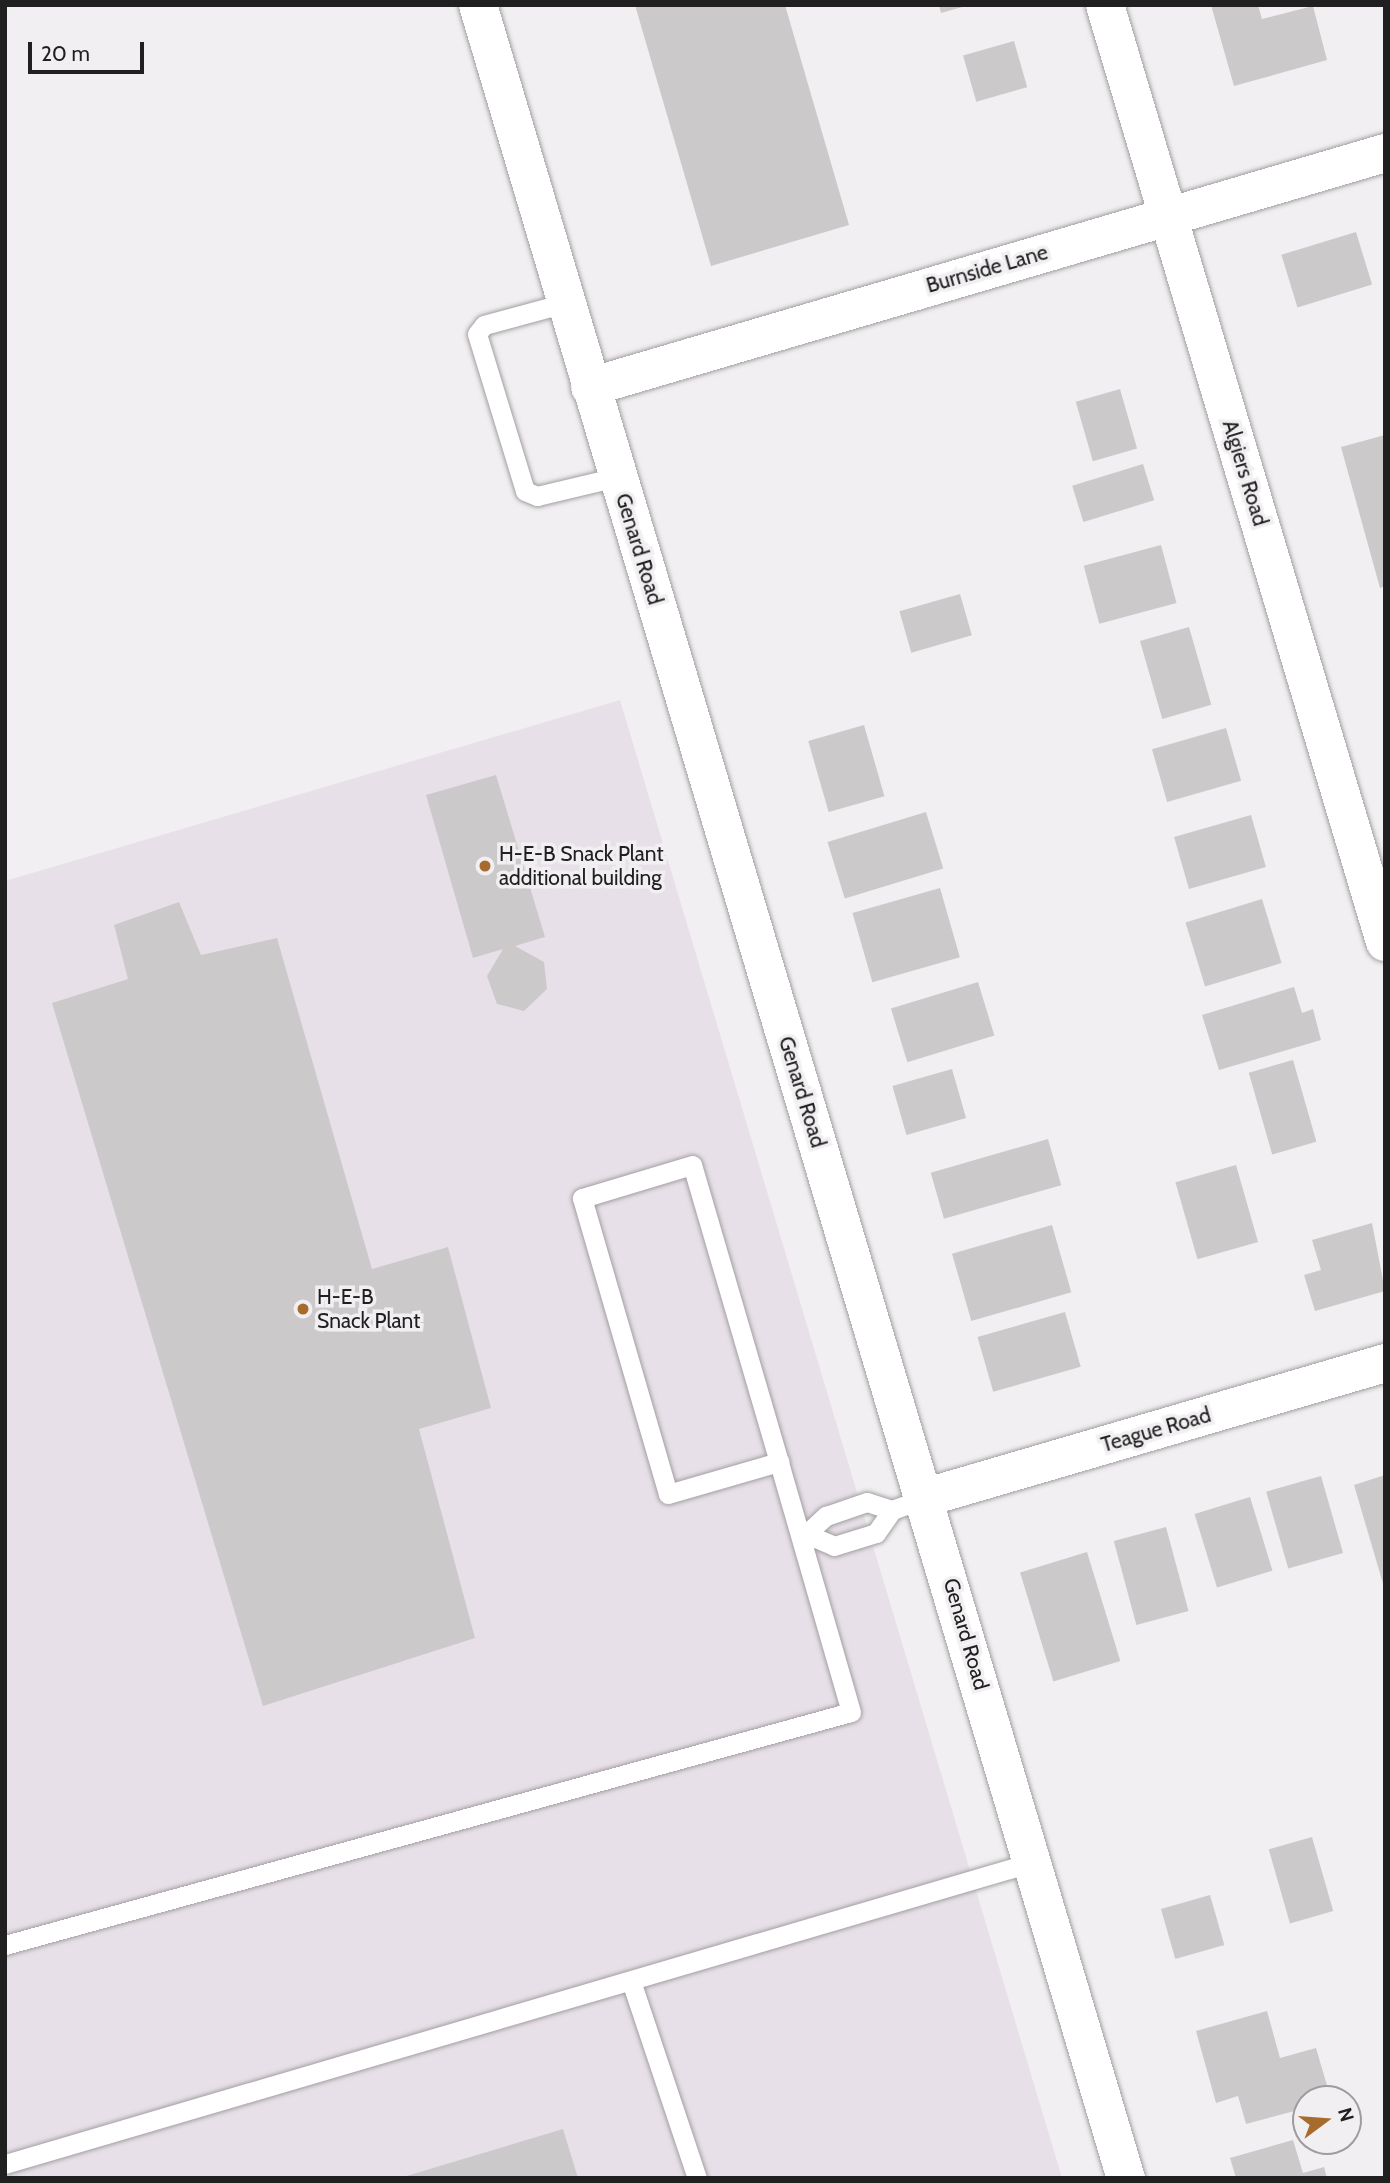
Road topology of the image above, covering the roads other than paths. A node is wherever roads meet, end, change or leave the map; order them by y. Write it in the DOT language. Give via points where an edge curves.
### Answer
graph roads {
  1 [pos="478,5"];
  2 [pos="1105,5"];
  3 [pos="1385,153"];
  4 [pos="1169,216"];
  5 [pos="565,303"];
  6 [pos="590,387"];
  7 [pos="617,477"];
  8 [pos="1385,942"];
  9 [pos="1385,1363"];
  10 [pos="779,1462"];
  11 [pos="927,1497"];
  12 [pos="891,1510"];
  13 [pos="806,1537"];
  14 [pos="1033,1862"];
  15 [pos="5,1945"];
  16 [pos="631,1980"];
  17 [pos="5,2164"];
  18 [pos="697,2178"];
  19 [pos="1126,2178"];
  1 -- 5 [label="street, Genard Road"];
  2 -- 4 [label="street, Algiers Road"];
  3 -- 4 [label="street, Burnside Lane"];
  4 -- 6 [label="street, Burnside Lane"];
  4 -- 8 [label="street, Algiers Road"];
  5 -- 6 [label="street, Genard Road"];
  5 -- 7 [label="lane" via="484,325 477,334 525,491 537,496"];
  6 -- 7 [label="street, Genard Road"];
  7 -- 11 [label="street, Genard Road"];
  9 -- 11 [label="street, Teague Road"];
  10 -- 10 [label="lane" via="692,1165 582,1198 668,1494"];
  10 -- 13 [label="lane"];
  11 -- 12 [label="lane"];
  11 -- 14 [label="street, Genard Road"];
  12 -- 13 [label="lane" via="867,1502 827,1516"];
  12 -- 13 [label="lane" via="876,1533 834,1546"];
  13 -- 15 [label="lane" via="850,1712"];
  14 -- 16 [label="lane"];
  14 -- 19 [label="street, Genard Road"];
  16 -- 17 [label="lane"];
  16 -- 18 [label="lane"];
}
